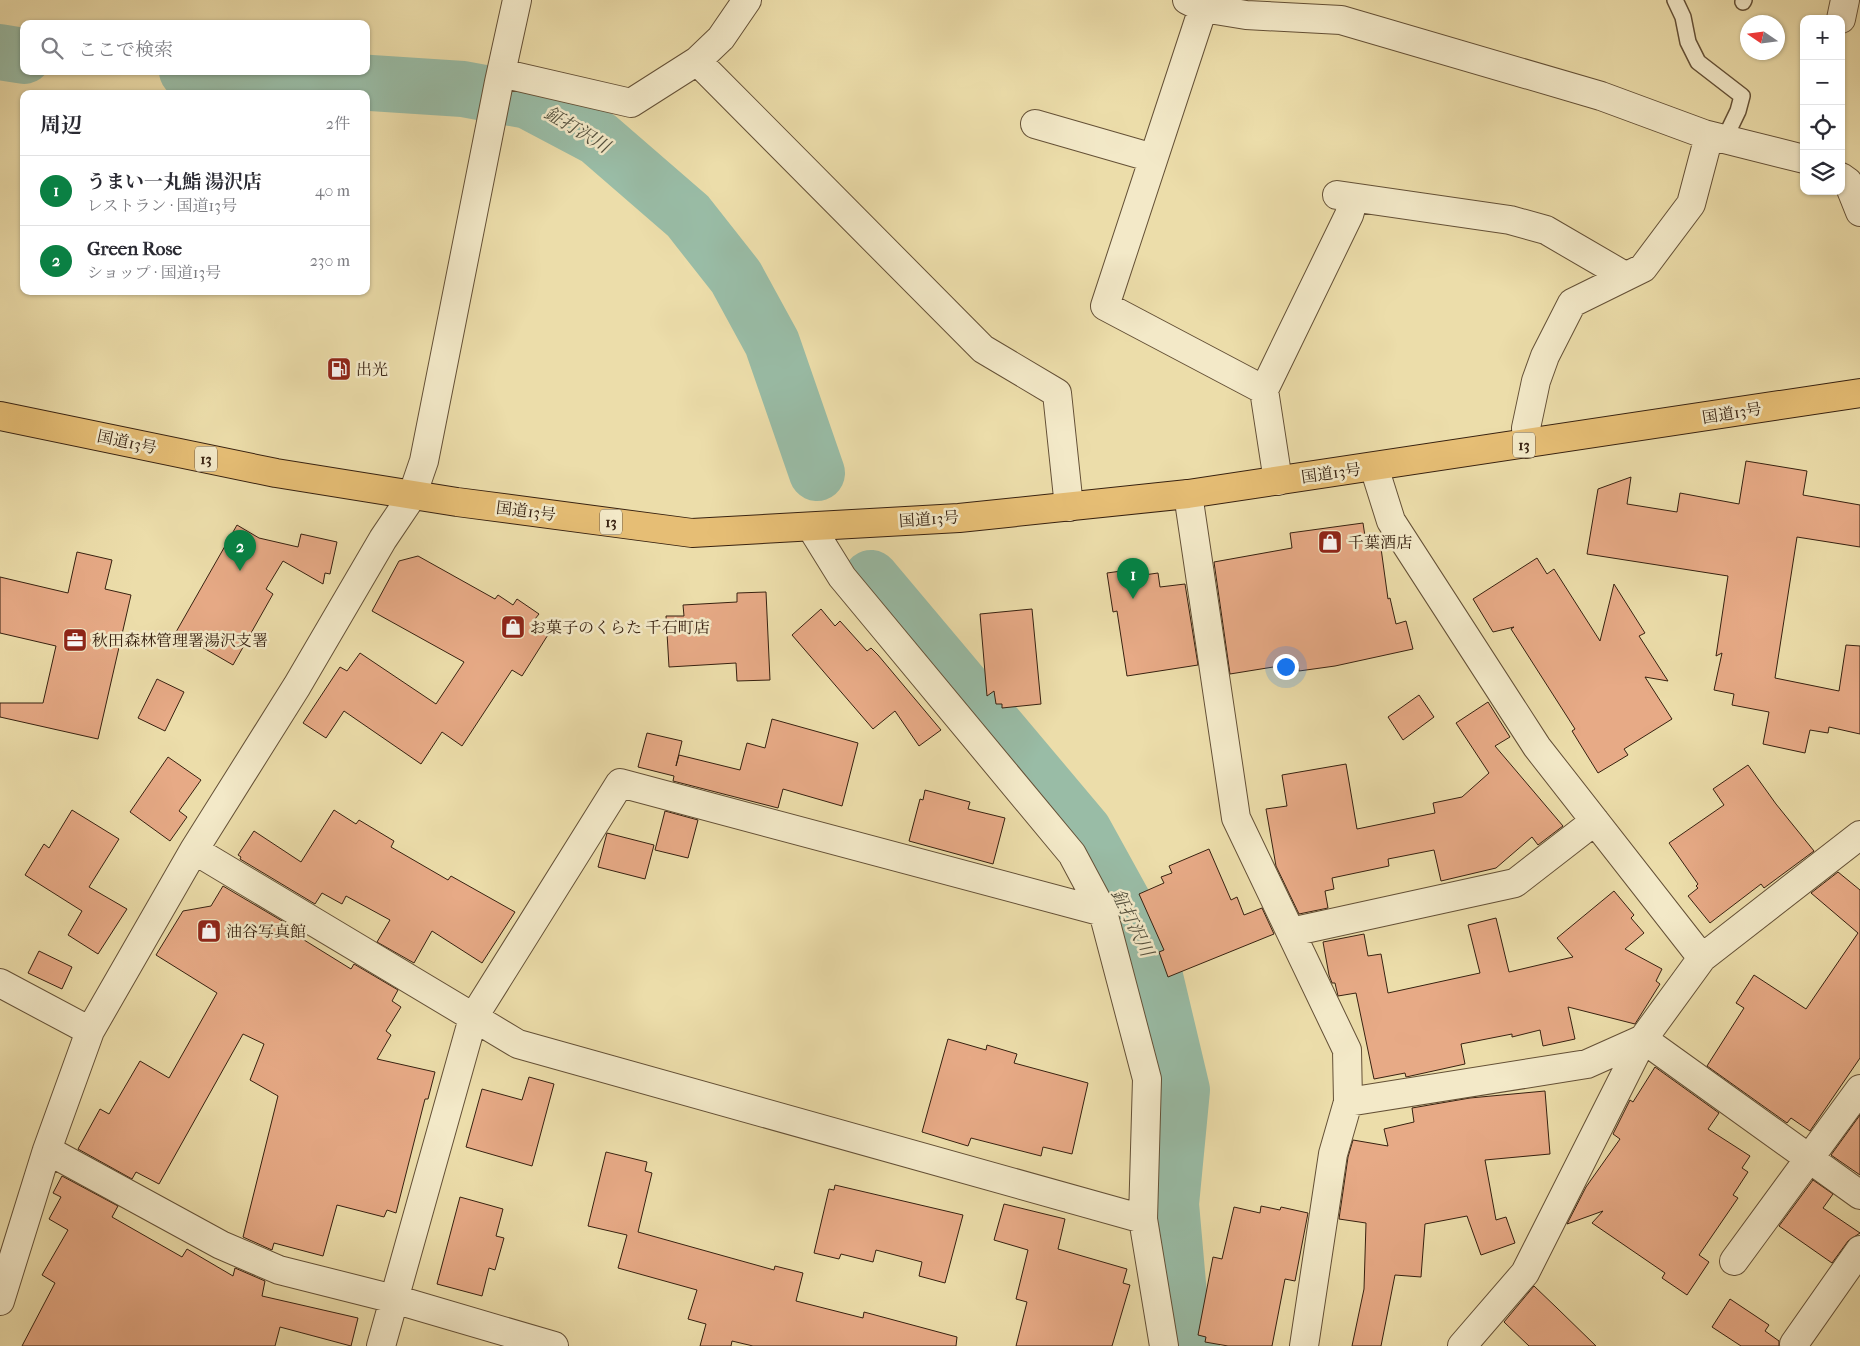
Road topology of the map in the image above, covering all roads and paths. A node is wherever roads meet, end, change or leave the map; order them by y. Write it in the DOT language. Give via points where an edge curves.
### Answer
graph roads {
  1 [pos="517,0"];
  2 [pos="747,0"];
  3 [pos="1675,0"];
  4 [pos="1845,0"];
  5 [pos="1195,4"];
  6 [pos="1842,15"];
  7 [pos="697,61"];
  8 [pos="500,77"];
  9 [pos="1035,124"];
  10 [pos="1717,138"];
  11 [pos="1153,158"];
  12 [pos="1800,158"];
  13 [pos="1845,180"];
  14 [pos="1860,212"];
  15 [pos="1625,276"];
  16 [pos="1264,390"];
  17 [pos="1860,393"];
  18 [pos="0,416"];
  19 [pos="1527,444"];
  20 [pos="1374,467"];
  21 [pos="1278,481"];
  22 [pos="1188,494"];
  23 [pos="412,496"];
  24 [pos="1069,506"];
  25 [pos="811,527"];
  26 [pos="1595,821"];
  27 [pos="1860,836"];
  28 [pos="194,850"];
  29 [pos="1103,912"];
  30 [pos="1290,932"];
  31 [pos="1702,958"];
  32 [pos="0,984"];
  33 [pos="473,1018"];
  34 [pos="90,1031"];
  35 [pos="1643,1039"];
  36 [pos="1860,1088"];
  37 [pos="1348,1102"];
  38 [pos="47,1150"];
  39 [pos="1809,1158"];
  40 [pos="1860,1195"];
  41 [pos="1143,1219"];
  42 [pos="1860,1250"];
  43 [pos="1734,1260"];
  44 [pos="394,1299"];
  45 [pos="0,1301"];
  46 [pos="1794,1344"];
  47 [pos="381,1346"];
  48 [pos="554,1346"];
  49 [pos="1164,1346"];
  50 [pos="1304,1346"];
  51 [pos="1462,1346"];
  1 -- 8 [label="street"];
  2 -- 7 [label="street" via="721,38"];
  3 -- 10 [label="lane" via="1684,17 1688,42 1698,62 1742,96 1738,111"];
  4 -- 6 [label="street"];
  5 -- 10 [label="street" via="1246,15 1341,20 1601,96"];
  5 -- 11 [label="street"];
  7 -- 8 [label="street" via="631,102"];
  7 -- 24 [label="street" via="983,349 1057,393"];
  8 -- 23 [label="street" via="424,461"];
  9 -- 11 [label="street"];
  10 -- 12 [label="street"];
  10 -- 15 [label="street" via="1691,204 1643,268"];
  11 -- 16 [label="street" via="1105,306"];
  13 -- 14 [label="street"];
  15 -- 16 [label="street" via="1546,230 1510,220 1345,197 1349,215"];
  15 -- 19 [label="street" via="1572,303 1536,381 1526,428"];
  16 -- 21 [label="street"];
  17 -- 19 [label="highway, 国道13号 / 13"];
  18 -- 23 [label="highway, 国道13号 / 13" via="276,473"];
  19 -- 20 [label="highway, 国道13号 / 13"];
  20 -- 21 [label="highway, 国道13号 / 13"];
  20 -- 26 [label="street" via="1391,522 1537,747"];
  21 -- 22 [label="highway, 国道13号 / 13"];
  22 -- 24 [label="highway, 国道13号 / 13"];
  22 -- 30 [label="street" via="1236,818"];
  23 -- 25 [label="highway, 国道13号 / 13" via="692,533"];
  23 -- 28 [label="street"];
  24 -- 25 [label="highway, 国道13号 / 13" via="959,518"];
  25 -- 29 [label="street" via="842,577 1072,854"];
  26 -- 30 [label="street" via="1515,883"];
  26 -- 31 [label="street"];
  27 -- 31 [label="street"];
  28 -- 33 [label="street"];
  28 -- 34 [label="street"];
  29 -- 33 [label="street" via="620,783"];
  29 -- 41 [label="street" via="1148,1079"];
  30 -- 37 [label="street" via="1347,1050"];
  31 -- 35 [label="street"];
  32 -- 34 [label="street"];
  33 -- 41 [label="street" via="518,1044"];
  33 -- 44 [label="street"];
  34 -- 38 [label="street"];
  35 -- 37 [label="street" via="1586,1064"];
  35 -- 39 [label="street"];
  35 -- 51 [label="street" via="1525,1273"];
  36 -- 39 [label="street"];
  37 -- 50 [label="street" via="1333,1154"];
  38 -- 44 [label="street" via="221,1245 279,1270"];
  38 -- 45 [label="street"];
  39 -- 40 [label="street"];
  39 -- 43 [label="street"];
  41 -- 49 [label="street"];
  42 -- 46 [label="street"];
  44 -- 47 [label="street"];
  44 -- 48 [label="street"];
}
